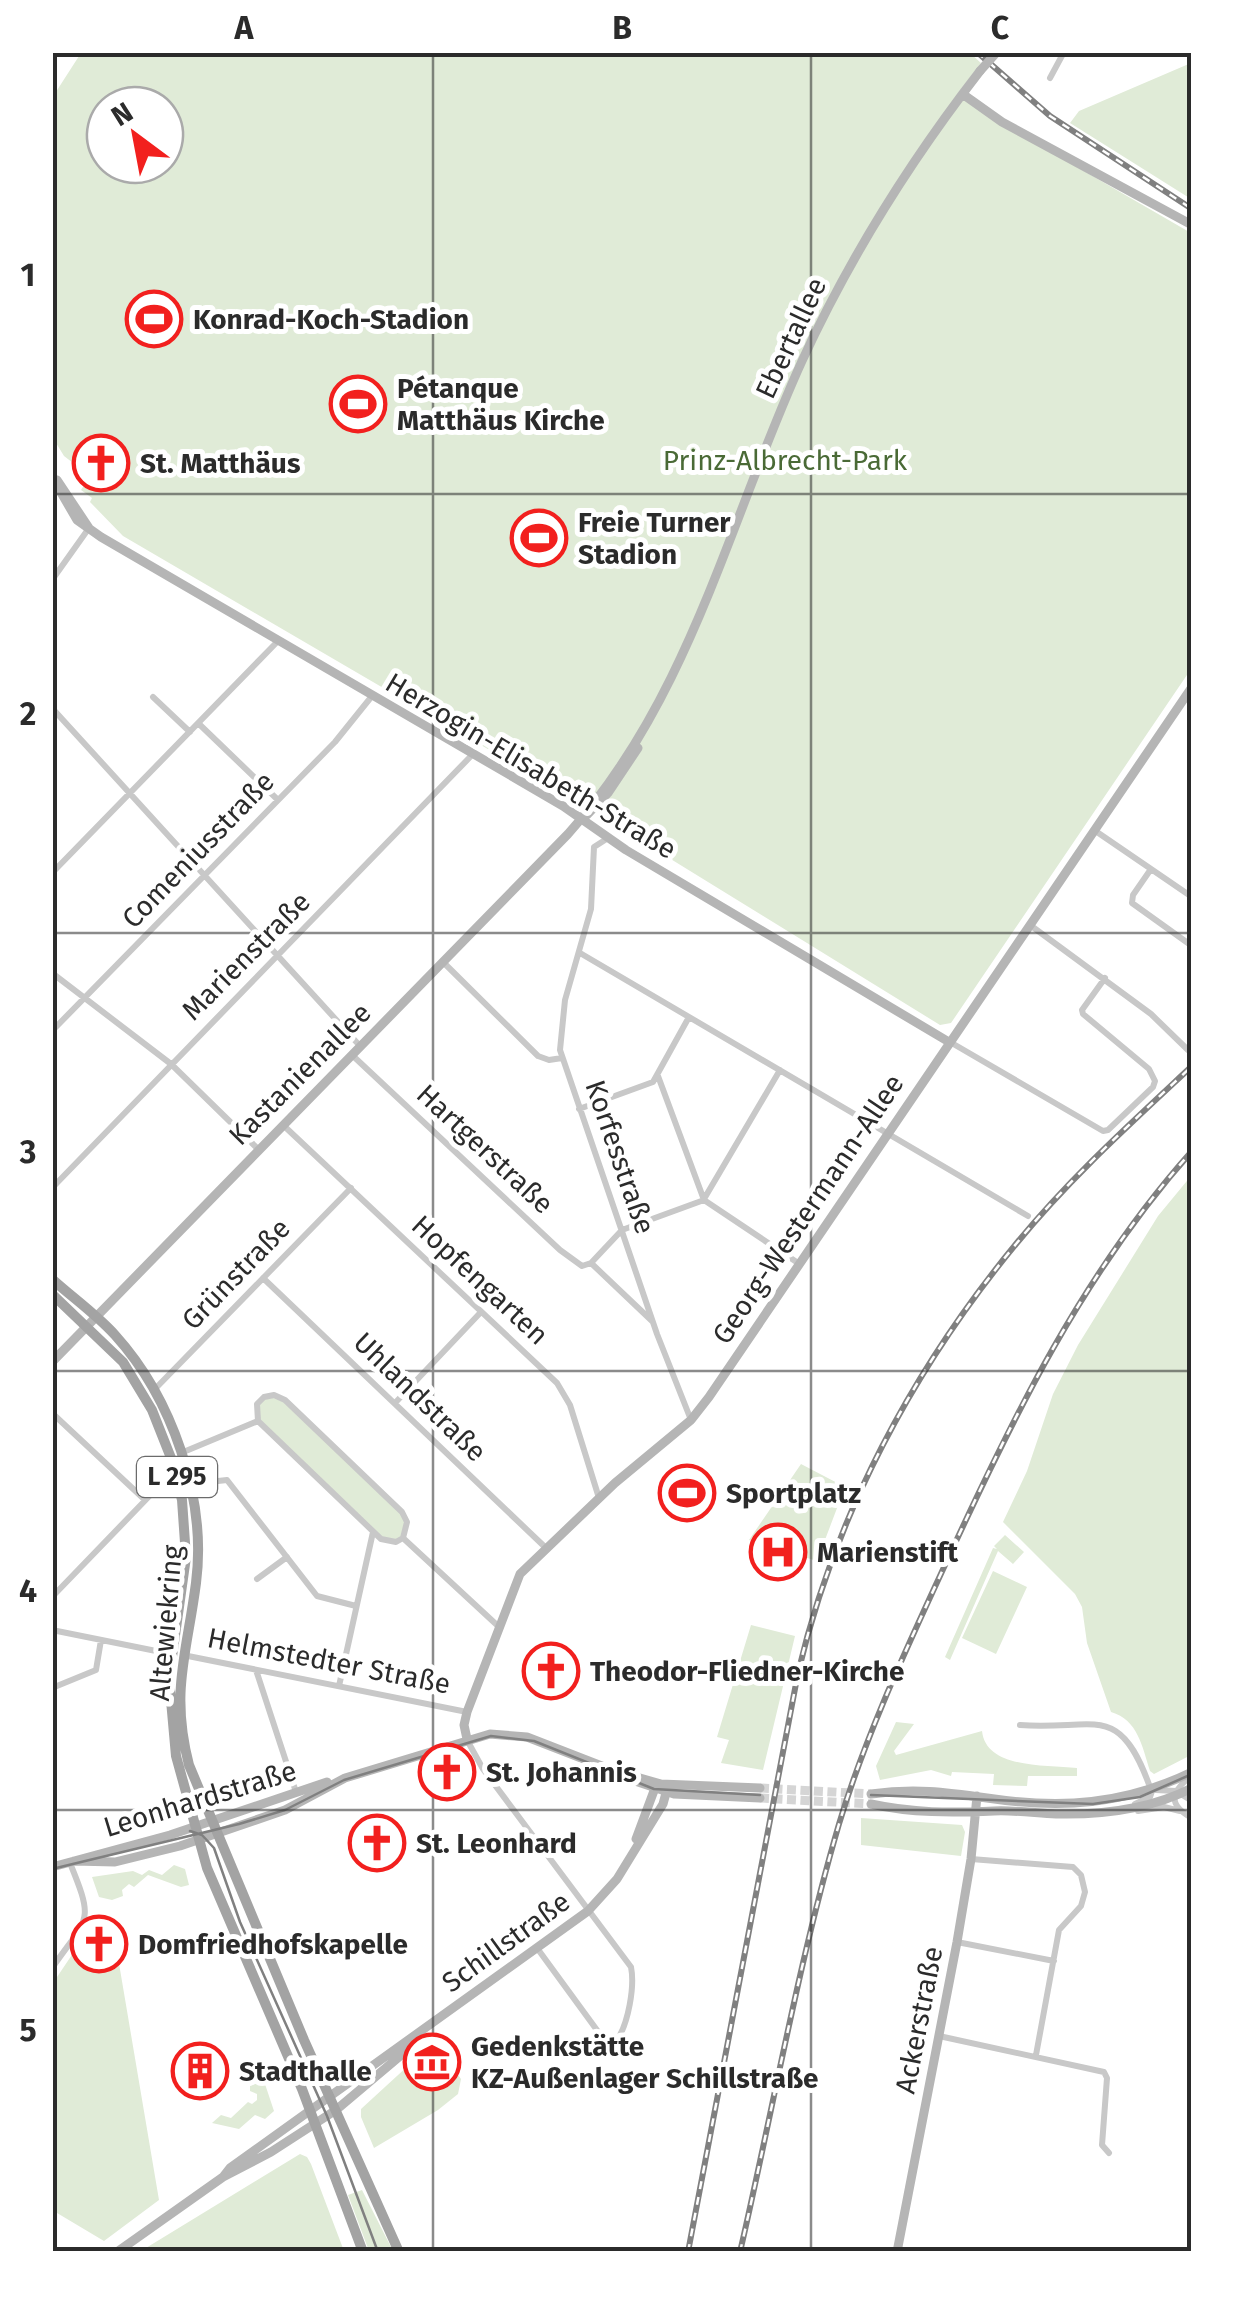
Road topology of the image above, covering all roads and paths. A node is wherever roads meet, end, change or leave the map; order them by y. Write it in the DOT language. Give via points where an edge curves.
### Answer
graph roads {
  1 [pos="1064,52"];
  2 [pos="996,53"];
  3 [pos="1050,78"];
  4 [pos="964,95"];
  5 [pos="1192,225"];
  6 [pos="52,476"];
  7 [pos="89,528"];
  8 [pos="52,580"];
  9 [pos="278,641"];
  10 [pos="1192,687"];
  11 [pos="372,696"];
  12 [pos="153,697"];
  13 [pos="52,708"];
  14 [pos="198,723"];
  15 [pos="190,732"];
  16 [pos="472,756"];
  17 [pos="130,794"];
  18 [pos="278,800"];
  19 [pos="581,819"];
  20 [pos="1094,829"];
  21 [pos="608,838"];
  22 [pos="1151,869"];
  23 [pos="52,873"];
  24 [pos="205,875"];
  25 [pos="1192,898"];
  26 [pos="1029,924"];
  27 [pos="1192,946"];
  28 [pos="580,952"];
  29 [pos="278,956"];
  30 [pos="443,962"];
  31 [pos="52,973"];
  32 [pos="1105,978"];
  33 [pos="85,998"];
  34 [pos="688,1017"];
  35 [pos="52,1031"];
  36 [pos="949,1042"];
  37 [pos="360,1046"];
  38 [pos="1188,1050"];
  39 [pos="352,1055"];
  40 [pos="562,1058"];
  41 [pos="171,1064"];
  42 [pos="780,1070"];
  43 [pos="658,1076"];
  44 [pos="579,1109"];
  45 [pos="282,1124"];
  46 [pos="887,1132"];
  47 [pos="258,1149"];
  48 [pos="52,1188"];
  49 [pos="351,1188"];
  50 [pos="704,1200"];
  51 [pos="1028,1216"];
  52 [pos="622,1230"];
  53 [pos="591,1263"];
  54 [pos="798,1263"];
  55 [pos="264,1278"];
  56 [pos="52,1279"];
  57 [pos="52,1294"];
  58 [pos="480,1312"];
  59 [pos="96,1316"];
  60 [pos="653,1322"];
  61 [pos="87,1326"];
  62 [pos="52,1362"];
  63 [pos="153,1391"];
  64 [pos="395,1403"];
  65 [pos="52,1413"];
  66 [pos="691,1420"];
  67 [pos="258,1422"];
  68 [pos="180,1454"];
  69 [pos="176,1474"];
  70 [pos="190,1484"];
  71 [pos="599,1498"];
  72 [pos="145,1500"];
  73 [pos="373,1532"];
  74 [pos="403,1538"];
  75 [pos="546,1548"];
  76 [pos="286,1556"];
  77 [pos="258,1579"];
  78 [pos="52,1597"];
  79 [pos="356,1606"];
  80 [pos="498,1626"];
  81 [pos="52,1630"];
  82 [pos="101,1640"];
  83 [pos="176,1654"];
  84 [pos="256,1670"];
  85 [pos="339,1686"];
  86 [pos="52,1688"];
  87 [pos="467,1712"];
  88 [pos="1020,1725"];
  89 [pos="467,1739"];
  90 [pos="1192,1773"];
  91 [pos="339,1780"];
  92 [pos="1192,1788"];
  93 [pos="660,1789"];
  94 [pos="1152,1791"];
  95 [pos="760,1793"];
  96 [pos="296,1794"];
  97 [pos="1176,1794"];
  98 [pos="977,1796"];
  99 [pos="1192,1801"];
  100 [pos="1124,1809"];
  101 [pos="1180,1811"];
  102 [pos="976,1813"];
  103 [pos="1192,1818"];
  104 [pos="197,1826"];
  105 [pos="215,1827"];
  106 [pos="200,1839"];
  107 [pos="972,1859"];
  108 [pos="72,1861"];
  109 [pos="52,1867"];
  110 [pos="588,1910"];
  111 [pos="957,1942"];
  112 [pos="537,1948"];
  113 [pos="1054,1961"];
  114 [pos="52,1968"];
  115 [pos="439,2020"];
  116 [pos="938,2036"];
  117 [pos="1036,2055"];
  118 [pos="330,2096"];
  119 [pos="310,2110"];
  120 [pos="336,2110"];
  121 [pos="315,2123"];
  122 [pos="1109,2153"];
  123 [pos="224,2177"];
  124 [pos="117,2252"];
  125 [pos="363,2252"];
  126 [pos="399,2252"];
  127 [pos="897,2252"];
  1 -- 3 [label="street"];
  2 -- 4 [label="street, Ebertallee, bridge"];
  4 -- 5 [label="street"];
  4 -- 19 [label="street, Ebertallee" via="834,296 678,668 649,724"];
  6 -- 7 [label="street, Herzogin-Elisabeth-Straße"];
  7 -- 8 [label="street"];
  7 -- 9 [label="street, Herzogin-Elisabeth-Straße"];
  9 -- 11 [label="street, Herzogin-Elisabeth-Straße"];
  9 -- 14 [label="street"];
  10 -- 20 [label="street, Georg-Westermann-Allee"];
  11 -- 16 [label="street, Herzogin-Elisabeth-Straße"];
  11 -- 18 [label="street, Comeniusstraße"];
  12 -- 15 [label="street"];
  13 -- 17 [label="street"];
  14 -- 15 [label="street"];
  14 -- 18 [label="street"];
  15 -- 17 [label="street"];
  16 -- 19 [label="street, Herzogin-Elisabeth-Straße"];
  16 -- 29 [label="street, Marienstraße"];
  17 -- 23 [label="street"];
  17 -- 24 [label="street"];
  18 -- 24 [label="street, Comeniusstraße"];
  19 -- 21 [label="street, Herzogin-Elisabeth-Straße"];
  19 -- 30 [label="street, Kastanienallee"];
  20 -- 22 [label="street"];
  20 -- 26 [label="street, Georg-Westermann-Allee"];
  21 -- 28 [label="street" via="594,847 594,892"];
  21 -- 36 [label="street, Herzogin-Elisabeth-Straße"];
  22 -- 25 [label="street"];
  22 -- 27 [label="street" via="1132,903"];
  24 -- 29 [label="street"];
  24 -- 33 [label="street, Comeniusstraße"];
  26 -- 32 [label="street"];
  26 -- 36 [label="street, Georg-Westermann-Allee"];
  28 -- 34 [label="street"];
  28 -- 40 [label="street" via="561,1019"];
  29 -- 37 [label="street"];
  29 -- 41 [label="street, Marienstraße"];
  30 -- 37 [label="street, Kastanienallee"];
  30 -- 40 [label="street, Korfesstraße" via="538,1056"];
  31 -- 33 [label="street"];
  32 -- 36 [label="street" via="1083,1014 1155,1081 1108,1130"];
  32 -- 38 [label="street"];
  33 -- 35 [label="street, Comeniusstraße"];
  33 -- 41 [label="street"];
  34 -- 42 [label="street"];
  34 -- 43 [label="street"];
  36 -- 46 [label="street, Georg-Westermann-Allee"];
  37 -- 39 [label="street, Kastanienallee"];
  39 -- 45 [label="street, Kastanienallee"];
  39 -- 53 [label="street, Hartgerstraße" via="560,1250 582,1266"];
  40 -- 44 [label="street, Korfesstraße"];
  41 -- 47 [label="street"];
  41 -- 48 [label="street, Marienstraße"];
  42 -- 46 [label="street"];
  42 -- 50 [label="street"];
  43 -- 44 [label="street"];
  43 -- 50 [label="street"];
  44 -- 52 [label="street, Korfesstraße"];
  45 -- 47 [label="street, Kastanienallee"];
  45 -- 49 [label="street, Hopfengarten"];
  46 -- 51 [label="street"];
  46 -- 54 [label="street, Georg-Westermann-Allee"];
  47 -- 59 [label="street, Kastanienallee"];
  49 -- 55 [label="street, Grünstraße"];
  49 -- 58 [label="street, Hopfengarten"];
  50 -- 52 [label="street"];
  50 -- 54 [label="street"];
  52 -- 53 [label="street"];
  52 -- 60 [label="street, Korfesstraße"];
  53 -- 60 [label="street, Hartgerstraße"];
  54 -- 66 [label="street, Georg-Westermann-Allee"];
  55 -- 63 [label="street, Grünstraße"];
  55 -- 64 [label="street, Uhlandstraße"];
  56 -- 59 [label="main road, Altewiekring / L 295"];
  57 -- 61 [label="main road, Altewiekring / L 295"];
  58 -- 64 [label="street"];
  58 -- 71 [label="street, Hopfengarten" via="562,1389"];
  59 -- 61 [label="street, Kastanienallee"];
  59 -- 63 [label="main road, Altewiekring / L 295" via="126,1347"];
  60 -- 66 [label="street, Korfesstraße"];
  61 -- 62 [label="street, Kastanienallee"];
  61 -- 69 [label="main road, Altewiekring / L 295" via="141,1392"];
  63 -- 68 [label="main road, Altewiekring / L 295"];
  64 -- 75 [label="street, Uhlandstraße"];
  65 -- 72 [label="street"];
  66 -- 71 [label="street, Georg-Westermann-Allee"];
  67 -- 68 [label="street"];
  67 -- 73 [label="street"];
  67 -- 74 [label="street" via="256,1408 264,1397 285,1400 404,1515"];
  68 -- 70 [label="main road, Altewiekring / L 295"];
  69 -- 72 [label="street"];
  69 -- 83 [label="main road, Altewiekring / L 295" via="186,1557"];
  70 -- 76 [label="street" via="228,1481"];
  70 -- 83 [label="main road, Altewiekring / L 295" via="198,1556"];
  71 -- 75 [label="street, Georg-Westermann-Allee"];
  72 -- 78 [label="street"];
  73 -- 74 [label="street" via="391,1542"];
  73 -- 79 [label="street"];
  74 -- 80 [label="street"];
  75 -- 80 [label="street, Georg-Westermann-Allee" via="520,1574"];
  76 -- 77 [label="street"];
  76 -- 79 [label="street" via="318,1596"];
  79 -- 85 [label="street"];
  80 -- 87 [label="street, Georg-Westermann-Allee"];
  81 -- 82 [label="street, Helmstedter Straße"];
  82 -- 83 [label="street, Helmstedter Straße"];
  82 -- 86 [label="street" via="96,1670"];
  83 -- 84 [label="street, Helmstedter Straße"];
  83 -- 104 [label="main road, Altewiekring / L 295" via="169,1702 173,1738"];
  83 -- 105 [label="main road, Altewiekring / L 295" via="184,1744"];
  84 -- 85 [label="street, Helmstedter Straße"];
  84 -- 96 [label="street"];
  85 -- 87 [label="street, Helmstedter Straße"];
  87 -- 89 [label="street, Georg-Westermann-Allee"];
  88 -- 94 [label="street" via="1118,1730"];
  89 -- 91 [label="street, Leonhardstraße"];
  89 -- 93 [label="street, Leonhardstraße" via="527,1737"];
  89 -- 110 [label="street"];
  90 -- 94 [label="street"];
  90 -- 97 [label="street"];
  91 -- 96 [label="street, Leonhardstraße"];
  91 -- 105 [label="street, Leonhardstraße" via="286,1810"];
  92 -- 97 [label="street"];
  93 -- 95 [label="street"];
  93 -- 110 [label="street, Schillstraße" via="612,1886"];
  94 -- 97 [label="street"];
  94 -- 98 [label="street" via="1086,1803"];
  94 -- 100 [label="street"];
  96 -- 105 [label="street, Leonhardstraße"];
  97 -- 99 [label="street"];
  97 -- 100 [label="street"];
  97 -- 101 [label="street"];
  98 -- 102 [label="street, Ackerstraße"];
  98 -- 102 [label="street" via="902,1789 871,1799 901,1810"];
  100 -- 101 [label="street"];
  100 -- 102 [label="street"];
  101 -- 103 [label="street"];
  102 -- 107 [label="street, Ackerstraße"];
  104 -- 105 [label="street, Leonhardstraße"];
  104 -- 106 [label="main road, Altewiekring / L 295"];
  104 -- 108 [label="street, Leonhardstraße"];
  105 -- 106 [label="street, Leonhardstraße"];
  105 -- 118 [label="main road, L 295"];
  106 -- 108 [label="street, Leonhardstraße" via="132,1859"];
  106 -- 119 [label="main road, L 295"];
  107 -- 111 [label="street, Ackerstraße"];
  107 -- 113 [label="street" via="1073,1867 1081,1875 1080,1906 1060,1930"];
  108 -- 109 [label="street, Leonhardstraße"];
  108 -- 114 [label="street" via="87,1909"];
  110 -- 112 [label="street, Schillstraße"];
  110 -- 112 [label="street" via="632,1967 621,2037 608,2042"];
  111 -- 113 [label="street"];
  111 -- 116 [label="street, Ackerstraße"];
  112 -- 115 [label="street, Schillstraße"];
  113 -- 117 [label="street"];
  115 -- 118 [label="street, Schillstraße"];
  115 -- 120 [label="street, Schillstraße"];
  116 -- 117 [label="street"];
  116 -- 127 [label="street, Ackerstraße"];
  117 -- 122 [label="street" via="1104,2072 1102,2145"];
  118 -- 119 [label="street, Schillstraße"];
  118 -- 120 [label="main road, L 295"];
  119 -- 121 [label="main road, L 295"];
  119 -- 123 [label="street, Schillstraße"];
  120 -- 121 [label="street, Schillstraße"];
  120 -- 126 [label="main road, L 295"];
  121 -- 123 [label="street, Schillstraße"];
  121 -- 125 [label="main road, L 295"];
  123 -- 124 [label="street"];
}
